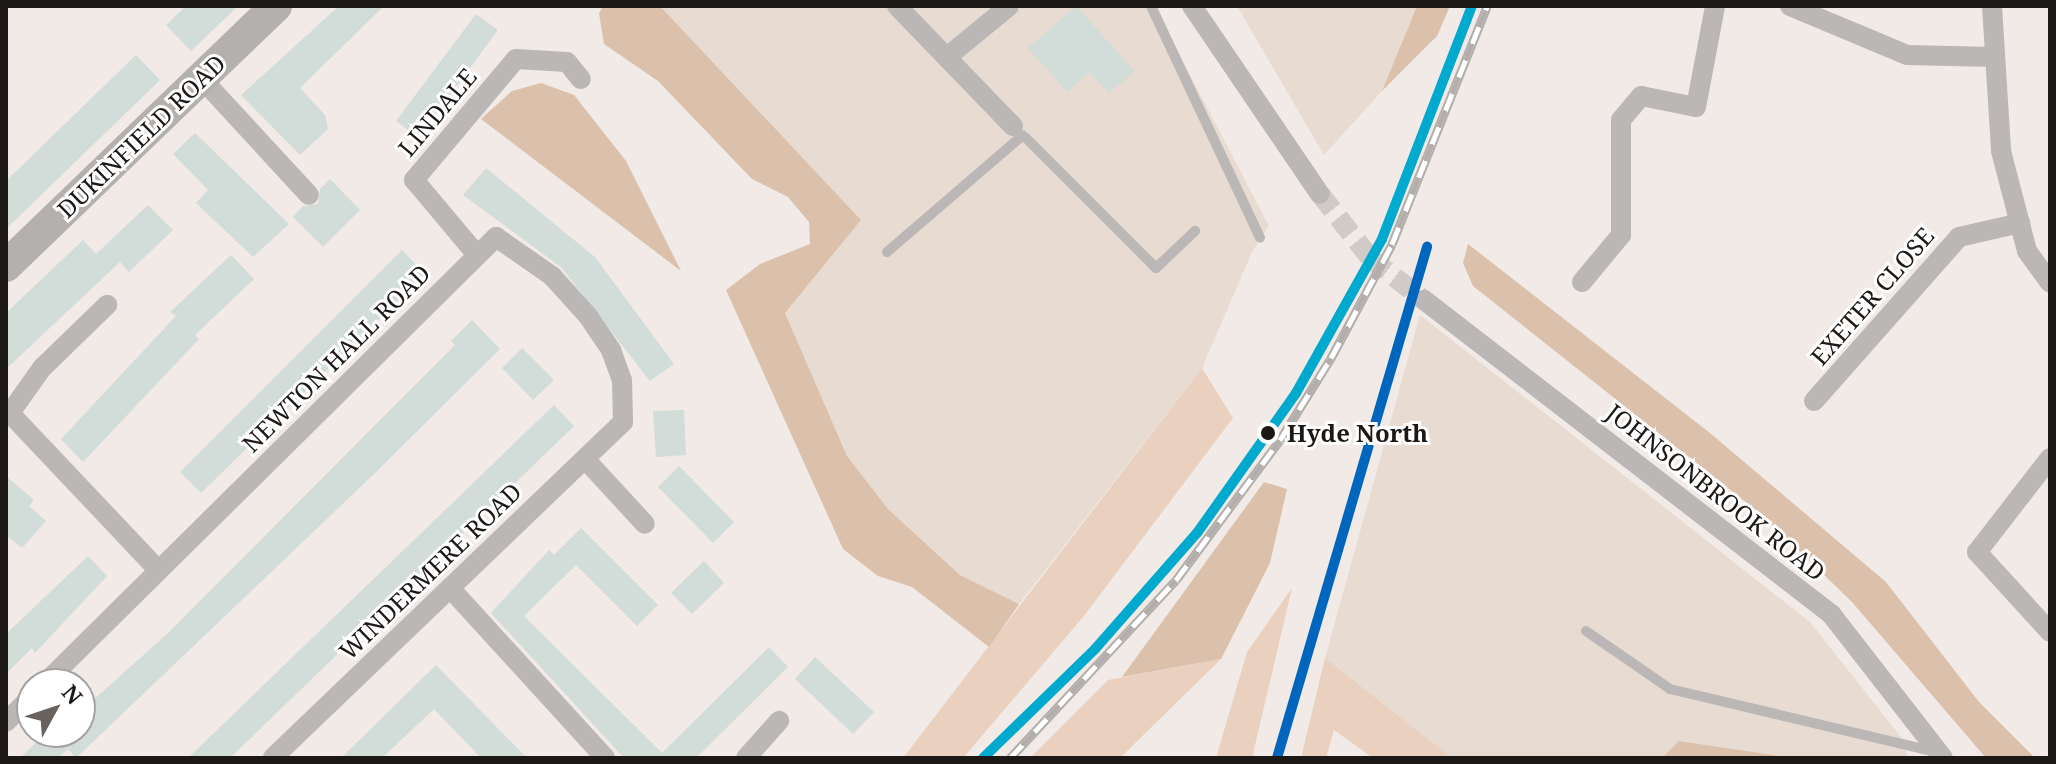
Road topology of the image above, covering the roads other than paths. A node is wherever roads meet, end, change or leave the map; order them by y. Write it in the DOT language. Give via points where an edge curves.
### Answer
graph roads {
  1 [pos="276,6"];
  2 [pos="897,6"];
  3 [pos="1009,6"];
  4 [pos="1151,6"];
  5 [pos="1192,6"];
  6 [pos="1715,6"];
  7 [pos="1790,6"];
  8 [pos="1992,6"];
  9 [pos="947,57"];
  10 [pos="1995,57"];
  11 [pos="201,78"];
  12 [pos="581,79"];
  13 [pos="1019,132"];
  14 [pos="1320,194"];
  15 [pos="309,195"];
  16 [pos="2020,223"];
  17 [pos="1195,231"];
  18 [pos="1260,238"];
  19 [pos="887,252"];
  20 [pos="477,255"];
  21 [pos="6,266"];
  22 [pos="1582,282"];
  23 [pos="2050,283"];
  24 [pos="1424,300"];
  25 [pos="107,305"];
  26 [pos="1814,401"];
  27 [pos="8,411"];
  28 [pos="623,422"];
  29 [pos="2050,458"];
  30 [pos="585,459"];
  31 [pos="645,524"];
  32 [pos="158,570"];
  33 [pos="450,588"];
  34 [pos="1586,631"];
  35 [pos="2050,632"];
  36 [pos="60,668"];
  37 [pos="779,721"];
  38 [pos="1940,755"];
  39 [pos="273,758"];
  40 [pos="605,758"];
  41 [pos="746,758"];
  1 -- 11 [label="main road, DUKINFIELD ROAD"];
  2 -- 9 [label="street"];
  3 -- 9 [label="street"];
  4 -- 18 [label="lane"];
  5 -- 14 [label="street"];
  6 -- 22 [label="street" via="1696,107 1641,96 1621,120 1621,235"];
  7 -- 10 [label="street" via="1907,55"];
  8 -- 10 [label="street"];
  9 -- 13 [label="street"];
  10 -- 16 [label="street" via="2001,151"];
  11 -- 15 [label="street"];
  11 -- 21 [label="main road, DUKINFIELD ROAD"];
  12 -- 20 [label="street, LINDALE" via="567,62 516,59 414,180"];
  13 -- 17 [label="lane" via="1156,268"];
  13 -- 19 [label="lane"];
  16 -- 23 [label="street" via="2027,251"];
  16 -- 26 [label="street, EXETER CLOSE" via="1959,237"];
  20 -- 28 [label="street, NEWTON HALL ROAD" via="496,237 552,276 588,316 611,350 622,380"];
  20 -- 32 [label="street, NEWTON HALL ROAD"];
  24 -- 38 [label="street, JOHNSONBROOK ROAD" via="1831,614"];
  25 -- 27 [label="street" via="42,368"];
  27 -- 32 [label="street"];
  28 -- 30 [label="street, WINDERMERE ROAD"];
  29 -- 35 [label="street" via="1977,552"];
  30 -- 31 [label="street"];
  30 -- 33 [label="street, WINDERMERE ROAD"];
  32 -- 36 [label="street, NEWTON HALL ROAD"];
  33 -- 39 [label="street, WINDERMERE ROAD"];
  33 -- 40 [label="street"];
  34 -- 38 [label="lane" via="1670,689"];
  37 -- 41 [label="street"];
}
